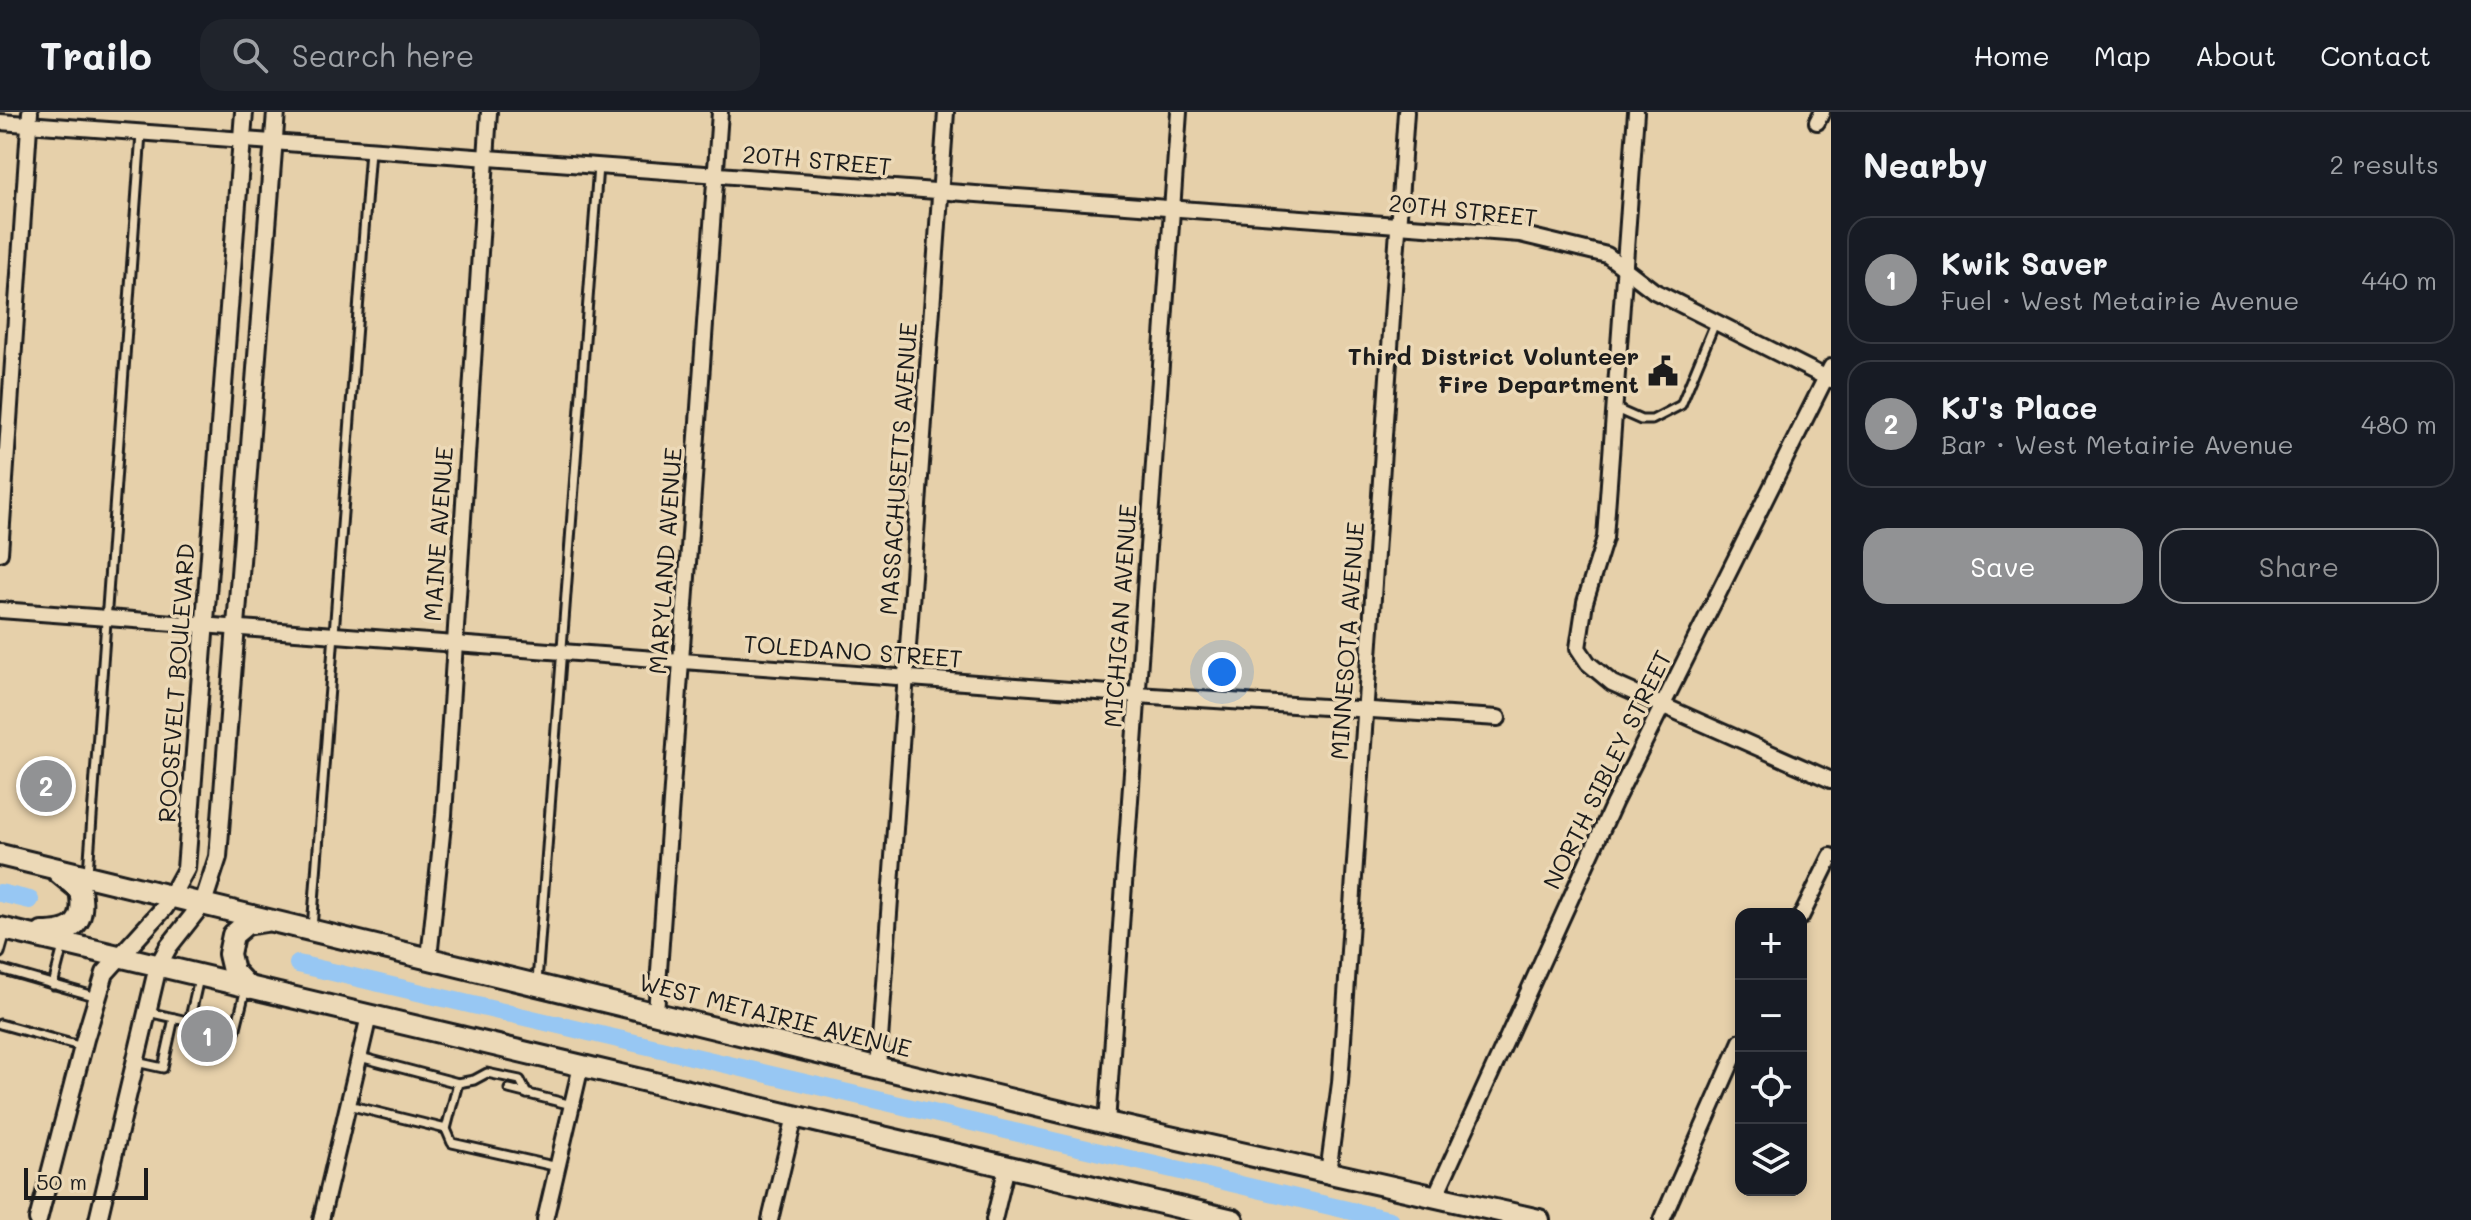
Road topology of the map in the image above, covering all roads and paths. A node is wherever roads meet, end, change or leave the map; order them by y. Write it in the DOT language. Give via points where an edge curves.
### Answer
graph roads {
  1 [pos="244,112"];
  2 [pos="276,112"];
  3 [pos="489,112"];
  4 [pos="720,112"];
  5 [pos="946,112"];
  6 [pos="1179,112"];
  7 [pos="1406,112"];
  8 [pos="1636,112"];
  9 [pos="29,118"];
  10 [pos="0,122"];
  11 [pos="141,133"];
  12 [pos="242,141"];
  13 [pos="273,143"];
  14 [pos="370,150"];
  15 [pos="485,158"];
  16 [pos="598,166"];
  17 [pos="715,174"];
  18 [pos="940,194"];
  19 [pos="1172,210"];
  20 [pos="1396,226"];
  21 [pos="1623,268"];
  22 [pos="1715,323"];
  23 [pos="1829,375"];
  24 [pos="1614,408"];
  25 [pos="0,553"];
  26 [pos="0,610"];
  27 [pos="106,618"];
  28 [pos="204,626"];
  29 [pos="235,628"];
  30 [pos="336,635"];
  31 [pos="454,644"];
  32 [pos="562,652"];
  33 [pos="681,661"];
  34 [pos="907,678"];
  35 [pos="1137,695"];
  36 [pos="1663,704"];
  37 [pos="1366,710"];
  38 [pos="1498,718"];
  39 [pos="1831,780"];
  40 [pos="0,855"];
  41 [pos="1831,856"];
  42 [pos="49,867"];
  43 [pos="88,876"];
  44 [pos="173,896"];
  45 [pos="203,903"];
  46 [pos="1805,908"];
  47 [pos="273,920"];
  48 [pos="312,930"];
  49 [pos="9,931"];
  50 [pos="64,944"];
  51 [pos="0,953"];
  52 [pos="118,957"];
  53 [pos="429,958"];
  54 [pos="158,966"];
  55 [pos="0,969"];
  56 [pos="199,976"];
  57 [pos="537,984"];
  58 [pos="53,985"];
  59 [pos="248,987"];
  60 [pos="97,997"];
  61 [pos="146,1011"];
  62 [pos="656,1013"];
  63 [pos="369,1016"];
  64 [pos="174,1018"];
  65 [pos="189,1022"];
  66 [pos="0,1024"];
  67 [pos="83,1047"];
  68 [pos="1736,1052"];
  69 [pos="360,1057"];
  70 [pos="134,1061"];
  71 [pos="581,1066"];
  72 [pos="878,1068"];
  73 [pos="474,1080"];
  74 [pos="458,1083"];
  75 [pos="484,1083"];
  76 [pos="509,1089"];
  77 [pos="527,1094"];
  78 [pos="348,1105"];
  79 [pos="572,1105"];
  80 [pos="795,1116"];
  81 [pos="1107,1123"];
  82 [pos="446,1129"];
  83 [pos="1007,1166"];
  84 [pos="558,1167"];
  85 [pos="1328,1173"];
  86 [pos="1435,1197"];
  87 [pos="38,1220"];
  88 [pos="98,1220"];
  89 [pos="321,1220"];
  90 [pos="545,1220"];
  91 [pos="770,1220"];
  92 [pos="994,1220"];
  93 [pos="1233,1220"];
  94 [pos="1539,1220"];
  95 [pos="1662,1220"];
  1 -- 12 [label="street, ROOSEVELT BOULEVARD"];
  2 -- 13 [label="street"];
  3 -- 15 [label="street, MAINE AVENUE"];
  4 -- 17 [label="street, MARYLAND AVENUE"];
  5 -- 18 [label="street, MASSACHUSETTS AVENUE"];
  6 -- 19 [label="street, MICHIGAN AVENUE"];
  7 -- 20 [label="street, MINNESOTA AVENUE"];
  8 -- 21 [label="street"];
  9 -- 10 [label="street, 20TH STREET"];
  9 -- 11 [label="street, 20TH STREET"];
  9 -- 25 [label="street"];
  11 -- 12 [label="street, 20TH STREET"];
  11 -- 27 [label="lane"];
  12 -- 13 [label="street, 20TH STREET"];
  12 -- 28 [label="street, ROOSEVELT BOULEVARD"];
  13 -- 14 [label="street, 20TH STREET"];
  13 -- 29 [label="street"];
  14 -- 15 [label="street, 20TH STREET"];
  14 -- 30 [label="lane"];
  15 -- 16 [label="street, 20TH STREET"];
  15 -- 31 [label="street, MAINE AVENUE"];
  16 -- 17 [label="street, 20TH STREET"];
  16 -- 32 [label="lane"];
  17 -- 18 [label="street, 20TH STREET"];
  17 -- 33 [label="street, MARYLAND AVENUE"];
  18 -- 19 [label="street, 20TH STREET"];
  18 -- 34 [label="street, MASSACHUSETTS AVENUE"];
  19 -- 20 [label="street, 20TH STREET"];
  19 -- 35 [label="street, MICHIGAN AVENUE"];
  20 -- 21 [label="street, 20TH STREET" via="1520,234 1607,255"];
  20 -- 37 [label="street, MINNESOTA AVENUE"];
  21 -- 22 [label="street, 20TH STREET"];
  21 -- 24 [label="street"];
  22 -- 23 [label="street, 20TH STREET"];
  22 -- 24 [label="lane" via="1681,405 1652,420"];
  23 -- 36 [label="street, NORTH SIBLEY STREET"];
  24 -- 36 [label="street" via="1605,538 1585,602 1578,648 1612,683"];
  26 -- 27 [label="street, TOLEDANO STREET"];
  27 -- 28 [label="street, TOLEDANO STREET"];
  27 -- 43 [label="lane"];
  28 -- 29 [label="street, TOLEDANO STREET"];
  28 -- 44 [label="street, ROOSEVELT BOULEVARD" via="188,856"];
  29 -- 30 [label="street, TOLEDANO STREET"];
  29 -- 45 [label="street" via="218,857"];
  30 -- 31 [label="street, TOLEDANO STREET"];
  30 -- 48 [label="lane"];
  31 -- 32 [label="street, TOLEDANO STREET"];
  31 -- 53 [label="street, MAINE AVENUE"];
  32 -- 33 [label="street, TOLEDANO STREET"];
  32 -- 57 [label="lane"];
  33 -- 34 [label="street, TOLEDANO STREET"];
  33 -- 62 [label="street, MARYLAND AVENUE"];
  34 -- 35 [label="street, TOLEDANO STREET"];
  34 -- 72 [label="street, MASSACHUSETTS AVENUE"];
  35 -- 37 [label="street, TOLEDANO STREET"];
  35 -- 81 [label="street, MICHIGAN AVENUE"];
  36 -- 39 [label="street"];
  36 -- 86 [label="street, NORTH SIBLEY STREET"];
  37 -- 38 [label="street, TOLEDANO STREET"];
  37 -- 85 [label="street, MINNESOTA AVENUE" via="1340,1083"];
  40 -- 42 [label="main road, WEST METAIRIE AVENUE"];
  41 -- 46 [label="street"];
  42 -- 43 [label="main road, WEST METAIRIE AVENUE"];
  42 -- 49 [label="main road" via="80,890 81,917 57,933"];
  43 -- 44 [label="main road, WEST METAIRIE AVENUE"];
  44 -- 45 [label="main road, WEST METAIRIE AVENUE"];
  44 -- 52 [label="street, ROOSEVELT BOULEVARD"];
  45 -- 47 [label="main road, WEST METAIRIE AVENUE"];
  45 -- 54 [label="street"];
  47 -- 48 [label="main road, WEST METAIRIE AVENUE"];
  47 -- 59 [label="main road" via="246,924 233,935 233,971"];
  48 -- 53 [label="main road, WEST METAIRIE AVENUE"];
  49 -- 50 [label="main road"];
  49 -- 51 [label="lane"];
  50 -- 52 [label="main road"];
  50 -- 58 [label="lane"];
  52 -- 54 [label="main road"];
  52 -- 60 [label="street, ROOSEVELT BOULEVARD" via="105,973"];
  53 -- 57 [label="main road, WEST METAIRIE AVENUE"];
  54 -- 56 [label="main road"];
  54 -- 61 [label="street"];
  55 -- 58 [label="lane"];
  56 -- 59 [label="main road"];
  56 -- 65 [label="lane"];
  57 -- 62 [label="main road, WEST METAIRIE AVENUE"];
  58 -- 60 [label="lane"];
  59 -- 63 [label="main road"];
  59 -- 65 [label="lane" via="235,1032"];
  60 -- 67 [label="street, ROOSEVELT BOULEVARD"];
  61 -- 64 [label="lane"];
  61 -- 70 [label="street"];
  62 -- 72 [label="main road, WEST METAIRIE AVENUE"];
  63 -- 69 [label="street"];
  63 -- 71 [label="main road"];
  64 -- 65 [label="lane"];
  64 -- 70 [label="lane" via="163,1068"];
  66 -- 67 [label="lane"];
  67 -- 87 [label="street, ROOSEVELT BOULEVARD"];
  68 -- 95 [label="street"];
  69 -- 74 [label="lane"];
  69 -- 78 [label="street"];
  70 -- 88 [label="street"];
  71 -- 79 [label="street"];
  71 -- 80 [label="main road"];
  72 -- 81 [label="main road, WEST METAIRIE AVENUE"];
  73 -- 74 [label="lane"];
  73 -- 75 [label="lane"];
  73 -- 77 [label="lane" via="487,1073 520,1080"];
  74 -- 82 [label="lane"];
  76 -- 77 [label="lane"];
  77 -- 79 [label="lane"];
  78 -- 82 [label="lane"];
  78 -- 89 [label="street"];
  79 -- 84 [label="street"];
  80 -- 83 [label="main road"];
  80 -- 91 [label="street"];
  81 -- 85 [label="main road, WEST METAIRIE AVENUE"];
  82 -- 84 [label="lane" via="452,1143"];
  83 -- 92 [label="street"];
  83 -- 93 [label="main road"];
  84 -- 90 [label="street"];
  85 -- 86 [label="main road, WEST METAIRIE AVENUE"];
  86 -- 94 [label="main road, WEST METAIRIE AVENUE"];
}
